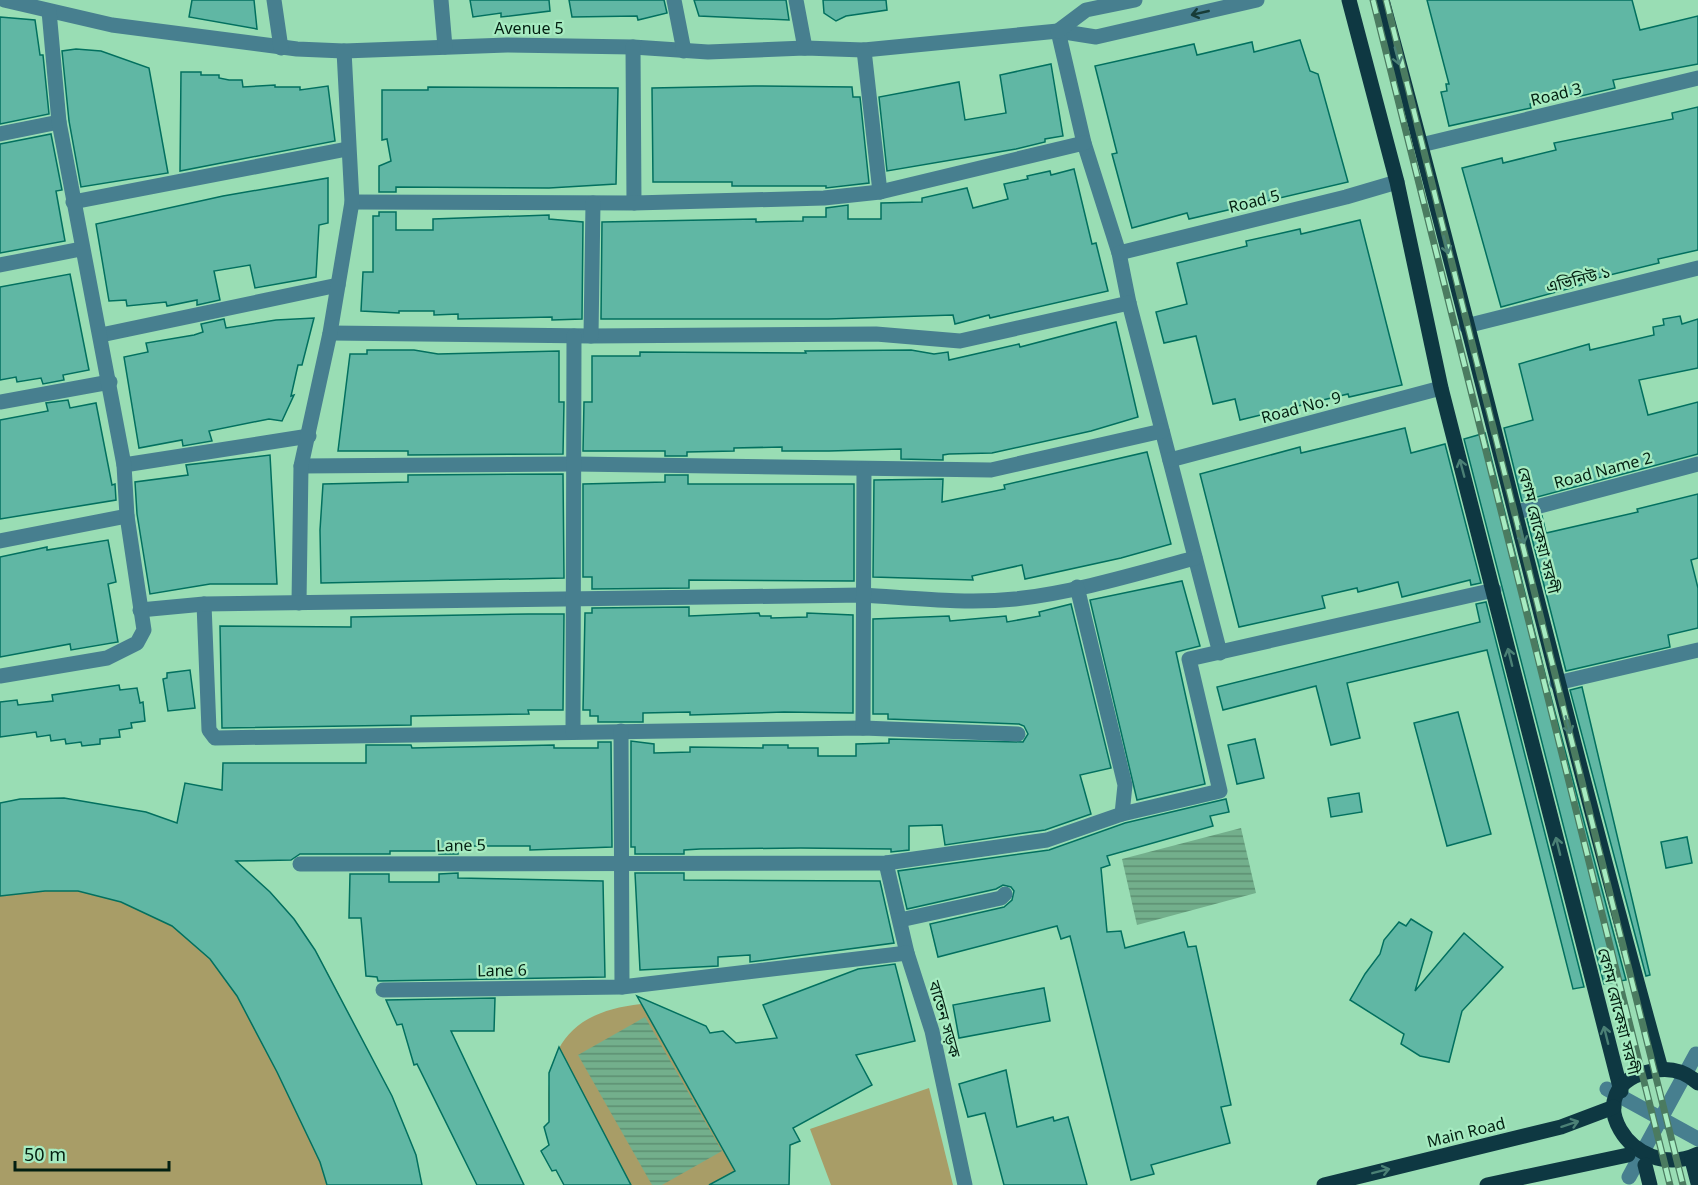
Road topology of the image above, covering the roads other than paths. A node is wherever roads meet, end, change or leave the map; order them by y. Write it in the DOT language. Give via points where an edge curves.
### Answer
graph roads {
  1 [pos="4,0"];
  2 [pos="274,0"];
  3 [pos="441,0"];
  4 [pos="674,0"];
  5 [pos="796,0"];
  6 [pos="1135,0"];
  7 [pos="1257,0"];
  8 [pos="1349,0"];
  9 [pos="1382,0"];
  10 [pos="49,11"];
  11 [pos="1058,31"];
  12 [pos="445,47"];
  13 [pos="633,47"];
  14 [pos="281,48"];
  15 [pos="805,48"];
  16 [pos="864,50"];
  17 [pos="344,51"];
  18 [pos="684,51"];
  19 [pos="1698,78"];
  20 [pos="59,122"];
  21 [pos="0,134"];
  22 [pos="1084,143"];
  23 [pos="1421,145"];
  24 [pos="347,149"];
  25 [pos="1397,182"];
  26 [pos="880,192"];
  27 [pos="73,202"];
  28 [pos="352,202"];
  29 [pos="593,203"];
  30 [pos="634,203"];
  31 [pos="81,249"];
  32 [pos="1119,253"];
  33 [pos="0,265"];
  34 [pos="1698,268"];
  35 [pos="338,285"];
  36 [pos="1129,303"];
  37 [pos="1467,326"];
  38 [pos="330,333"];
  39 [pos="101,335"];
  40 [pos="574,336"];
  41 [pos="591,336"];
  42 [pos="110,382"];
  43 [pos="1441,388"];
  44 [pos="0,402"];
  45 [pos="1162,431"];
  46 [pos="309,436"];
  47 [pos="1170,460"];
  48 [pos="574,464"];
  49 [pos="1698,464"];
  50 [pos="124,465"];
  51 [pos="301,466"];
  52 [pos="864,469"];
  53 [pos="1517,512"];
  54 [pos="128,516"];
  55 [pos="0,541"];
  56 [pos="1195,558"];
  57 [pos="1077,586"];
  58 [pos="1494,590"];
  59 [pos="863,596"];
  60 [pos="572,599"];
  61 [pos="299,603"];
  62 [pos="204,604"];
  63 [pos="140,609"];
  64 [pos="1698,650"];
  65 [pos="1220,653"];
  66 [pos="0,676"];
  67 [pos="1557,683"];
  68 [pos="862,728"];
  69 [pos="621,731"];
  70 [pos="573,732"];
  71 [pos="1018,735"];
  72 [pos="1122,814"];
  73 [pos="621,862"];
  74 [pos="886,863"];
  75 [pos="300,864"];
  76 [pos="1005,894"];
  77 [pos="900,920"];
  78 [pos="907,953"];
  79 [pos="622,987"];
  80 [pos="383,990"];
  81 [pos="1696,1054"];
  82 [pos="1661,1069"];
  83 [pos="1698,1083"];
  84 [pos="1614,1090"];
  85 [pos="1614,1107"];
  86 [pos="1663,1118"];
  87 [pos="1698,1138"];
  88 [pos="1628,1155"];
  89 [pos="1695,1157"];
  90 [pos="1645,1165"];
  91 [pos="1629,1177"];
  92 [pos="1698,1183"];
  93 [pos="965,1185"];
  94 [pos="1324,1185"];
  95 [pos="1487,1185"];
  96 [pos="1650,1185"];
  1 -- 10 [label="street, Avenue 5"];
  2 -- 14 [label="street"];
  3 -- 12 [label="street"];
  4 -- 18 [label="street"];
  5 -- 15 [label="street"];
  6 -- 11 [label="street" via="1086,10"];
  7 -- 11 [label="street, Avenue 5, one-way" via="1096,37"];
  8 -- 25 [label="main road, বেগম রোকেয়া সরণী"];
  9 -- 23 [label="main road, বেগম রোকেয়া সরণী, one-way"];
  10 -- 14 [label="street, Avenue 5" via="112,25"];
  10 -- 20 [label="street"];
  11 -- 16 [label="street, Avenue 5"];
  11 -- 22 [label="street"];
  12 -- 13 [label="street, Avenue 5"];
  12 -- 17 [label="street, Avenue 5"];
  13 -- 18 [label="street, Avenue 5"];
  13 -- 30 [label="street"];
  14 -- 17 [label="street, Avenue 5"];
  15 -- 16 [label="street, Avenue 5"];
  15 -- 18 [label="street, Avenue 5"];
  16 -- 26 [label="street"];
  17 -- 24 [label="street"];
  19 -- 23 [label="street, Road 3"];
  20 -- 21 [label="street"];
  20 -- 27 [label="street"];
  22 -- 26 [label="street"];
  22 -- 32 [label="street"];
  23 -- 37 [label="main road, বেগম রোকেয়া সরণী, one-way"];
  24 -- 27 [label="street"];
  24 -- 28 [label="street"];
  25 -- 32 [label="street, Road 5"];
  25 -- 43 [label="main road, বেগম রোকেয়া সরণী"];
  26 -- 30 [label="street" via="824,198"];
  27 -- 31 [label="street"];
  28 -- 29 [label="street"];
  28 -- 35 [label="street"];
  29 -- 30 [label="street"];
  29 -- 41 [label="street"];
  31 -- 33 [label="street"];
  31 -- 39 [label="street"];
  32 -- 36 [label="street"];
  34 -- 37 [label="street, এভিনিউ ১"];
  35 -- 38 [label="street"];
  35 -- 39 [label="street"];
  36 -- 41 [label="street" via="960,341 876,334"];
  36 -- 45 [label="street"];
  37 -- 53 [label="main road, বেগম রোকেয়া সরণী"];
  38 -- 40 [label="street"];
  38 -- 46 [label="street"];
  39 -- 42 [label="street"];
  40 -- 41 [label="street"];
  40 -- 48 [label="street"];
  42 -- 44 [label="street"];
  42 -- 50 [label="street"];
  43 -- 47 [label="street, Road No. 9"];
  58 -- 43 [label="main road, বেগম রোকেয়া সরণী, one-way"];
  45 -- 47 [label="street"];
  45 -- 52 [label="street" via="991,470"];
  46 -- 50 [label="street"];
  46 -- 51 [label="street"];
  47 -- 56 [label="street"];
  48 -- 51 [label="street"];
  48 -- 52 [label="street"];
  48 -- 60 [label="street"];
  49 -- 53 [label="street, Road Name 2"];
  50 -- 54 [label="street"];
  51 -- 61 [label="street"];
  52 -- 59 [label="street"];
  53 -- 67 [label="main road, বেগম রোকেয়া সরণী, one-way"];
  54 -- 55 [label="street"];
  54 -- 63 [label="street"];
  56 -- 57 [label="street"];
  56 -- 65 [label="street"];
  57 -- 59 [label="street" via="1016,599 950,601"];
  57 -- 72 [label="street" via="1125,785"];
  58 -- 65 [label="street"];
  84 -- 58 [label="main road, বেগম রোকেয়া সরণী, one-way"];
  59 -- 60 [label="street"];
  59 -- 68 [label="street"];
  60 -- 61 [label="street"];
  60 -- 70 [label="street"];
  61 -- 62 [label="street"];
  62 -- 63 [label="street"];
  62 -- 70 [label="street" via="209,730 215,738"];
  63 -- 66 [label="street" via="144,630 137,643 107,658"];
  64 -- 67 [label="street"];
  65 -- 72 [label="street, Lane 5" via="1189,659 1220,791"];
  67 -- 82 [label="main road, বেগম রোকেয়া সরণী, one-way"];
  68 -- 69 [label="street"];
  68 -- 71 [label="street"];
  69 -- 70 [label="street"];
  69 -- 73 [label="street"];
  72 -- 74 [label="street, Lane 5" via="1047,840"];
  73 -- 74 [label="street, Lane 5"];
  73 -- 75 [label="street, Lane 5"];
  73 -- 79 [label="street"];
  74 -- 77 [label="street, বাতেন সড়ক"];
  76 -- 77 [label="street"];
  77 -- 78 [label="street, বাতেন সড়ক"];
  78 -- 79 [label="street, Lane 6"];
  78 -- 93 [label="street, বাতেন সড়ক" via="932,1031"];
  79 -- 80 [label="street, Lane 6"];
  81 -- 86 [label="street"];
  82 -- 83 [label="main road" via="1677,1071"];
  82 -- 84 [label="main road" via="1646,1072"];
  84 -- 85 [label="main road"];
  84 -- 86 [label="street"];
  85 -- 88 [label="main road" via="1613,1124"];
  94 -- 85 [label="main road, Main Road, one-way" via="1561,1127"];
  86 -- 87 [label="street"];
  86 -- 91 [label="street"];
  88 -- 90 [label="main road"];
  88 -- 95 [label="main road"];
  89 -- 90 [label="main road" via="1669,1168"];
  89 -- 92 [label="main road"];
  90 -- 96 [label="main road"];
}
